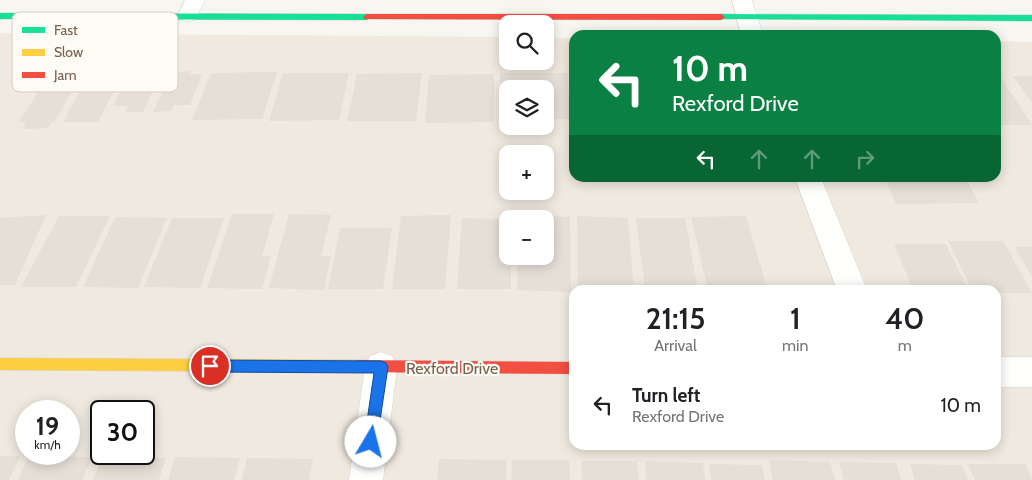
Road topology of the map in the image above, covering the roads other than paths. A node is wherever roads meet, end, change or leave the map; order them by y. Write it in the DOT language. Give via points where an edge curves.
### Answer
graph roads {
  1 [pos="192,8"];
  2 [pos="96,12"];
  3 [pos="747,18"];
  4 [pos="1032,18"];
  5 [pos="810,182"];
  6 [pos="850,285"];
  7 [pos="0,364"];
  8 [pos="381,367"];
  9 [pos="569,368"];
  10 [pos="1001,372"];
  11 [pos="1032,372"];
  12 [pos="366,480"];
  1 -- 2 [label="main road"];
  1 -- 3 [label="main road"];
  3 -- 4 [label="main road"];
  5 -- 6 [label="street"];
  7 -- 8 [label="main road, Rexford Drive"];
  8 -- 9 [label="main road, Rexford Drive"];
  8 -- 12 [label="street"];
  10 -- 11 [label="street"];
}
